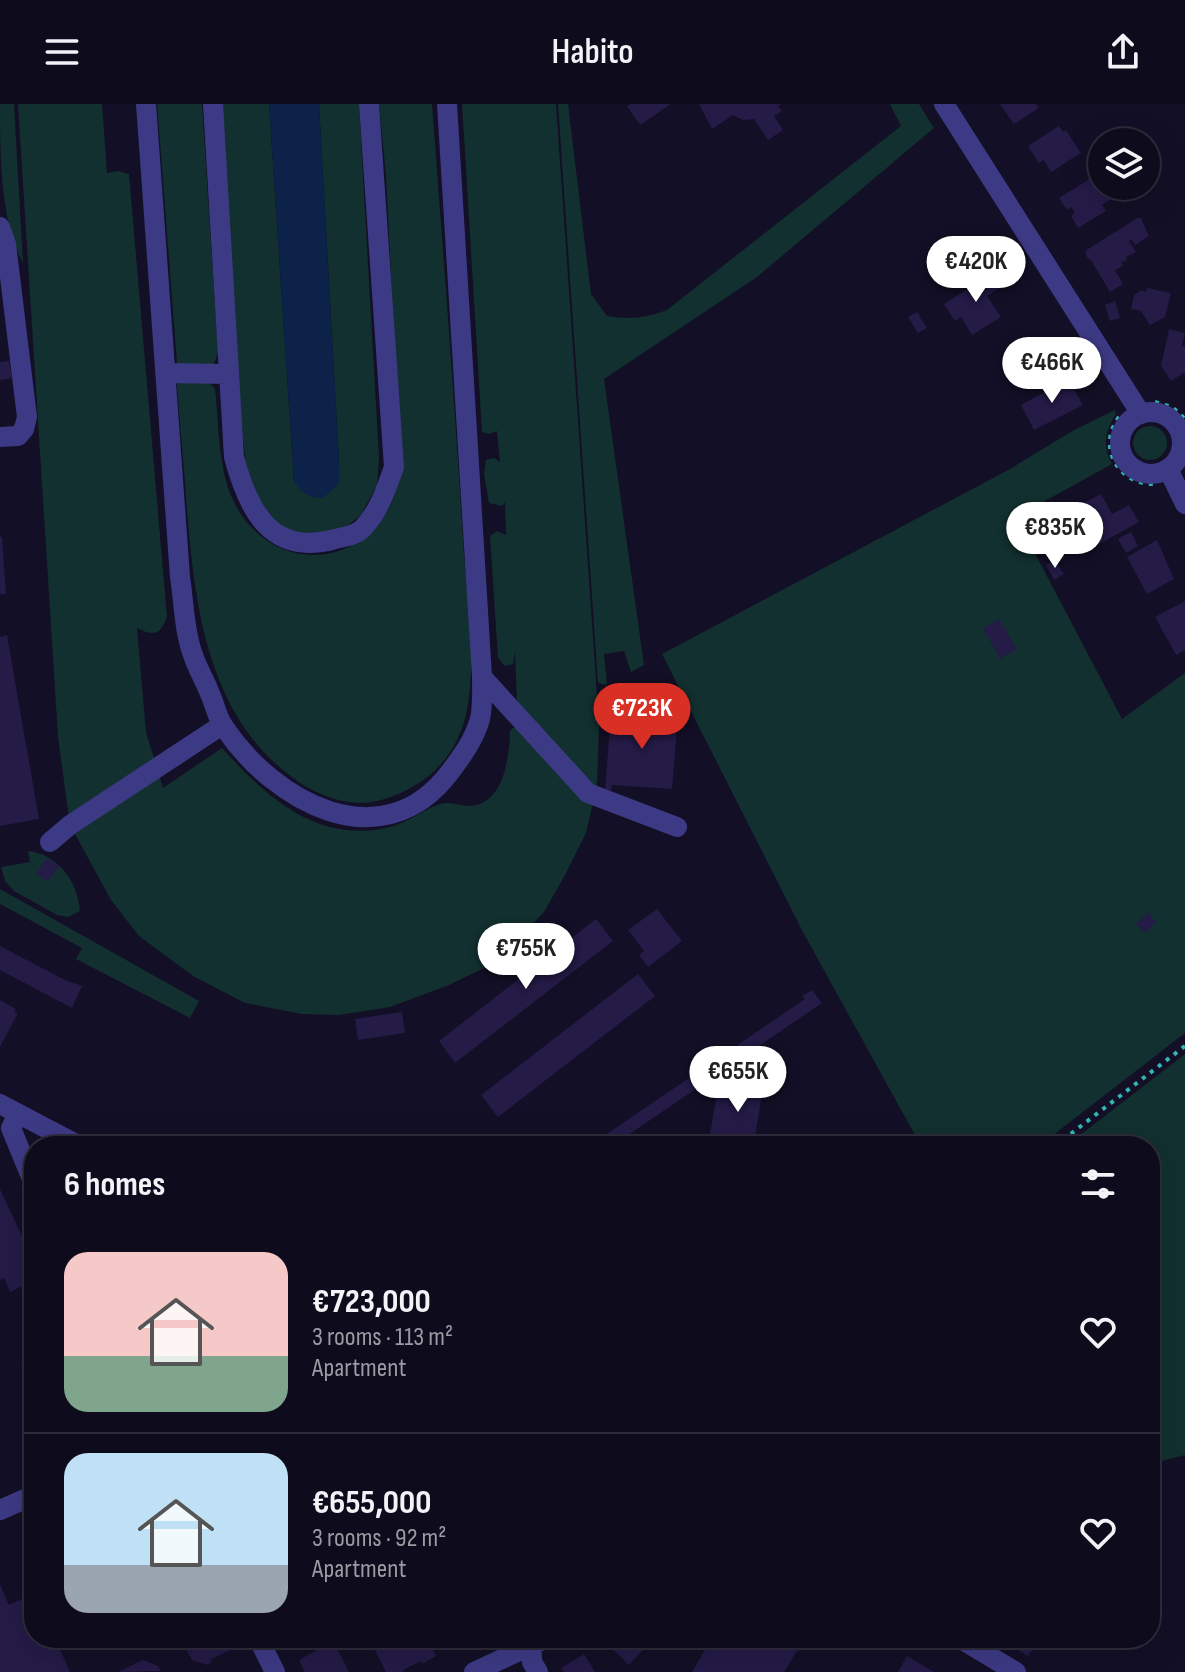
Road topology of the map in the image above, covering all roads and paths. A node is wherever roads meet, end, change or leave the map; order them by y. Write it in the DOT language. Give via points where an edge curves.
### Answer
graph roads {
  1 [pos="146,104"];
  2 [pos="213,104"];
  3 [pos="369,104"];
  4 [pos="447,104"];
  5 [pos="944,104"];
  6 [pos="0,227"];
  7 [pos="165,373"];
  8 [pos="229,374"];
  9 [pos="1138,409"];
  10 [pos="1183,424"];
  11 [pos="0,437"];
  12 [pos="1170,474"];
  13 [pos="1185,504"];
  14 [pos="482,677"];
  15 [pos="222,725"];
  16 [pos="677,827"];
  17 [pos="50,842"];
  18 [pos="1185,1046"];
  19 [pos="9,1109"];
  20 [pos="61,1136"];
  21 [pos="1068,1136"];
  22 [pos="24,1160"];
  23 [pos="24,1499"];
  24 [pos="0,1510"];
  25 [pos="263,1648"];
  26 [pos="523,1648"];
  27 [pos="535,1648"];
  28 [pos="976,1648"];
  29 [pos="275,1672"];
  30 [pos="474,1672"];
  31 [pos="538,1672"];
  32 [pos="1016,1672"];
  1 -- 7 [label="street"];
  2 -- 8 [label="street"];
  3 -- 8 [label="street" via="394,467 381,504 361,532 322,543 288,541 262,524 243,489 234,457"];
  4 -- 14 [label="street"];
  5 -- 9 [label="street"];
  6 -- 11 [label="street" via="27,417 18,436"];
  7 -- 8 [label="street"];
  7 -- 15 [label="street" via="189,638"];
  9 -- 10 [label="street"];
  9 -- 10 [label="path" via="1172,407"];
  9 -- 12 [label="street" via="1123,430 1122,453 1137,471"];
  9 -- 12 [label="path" via="1111,432 1111,456 1136,482 1148,485"];
  10 -- 12 [label="street" via="1181,450"];
  12 -- 13 [label="street"];
  14 -- 15 [label="street" via="480,718 468,748 445,778 425,799 361,819 317,808 282,788"];
  14 -- 16 [label="street" via="588,793"];
  15 -- 17 [label="street"];
  18 -- 21 [label="path"];
  19 -- 20 [label="street"];
  19 -- 22 [label="street"];
  23 -- 24 [label="street"];
  25 -- 29 [label="street"];
  26 -- 30 [label="street"];
  27 -- 31 [label="street" via="532,1662"];
  28 -- 32 [label="street"];
}
